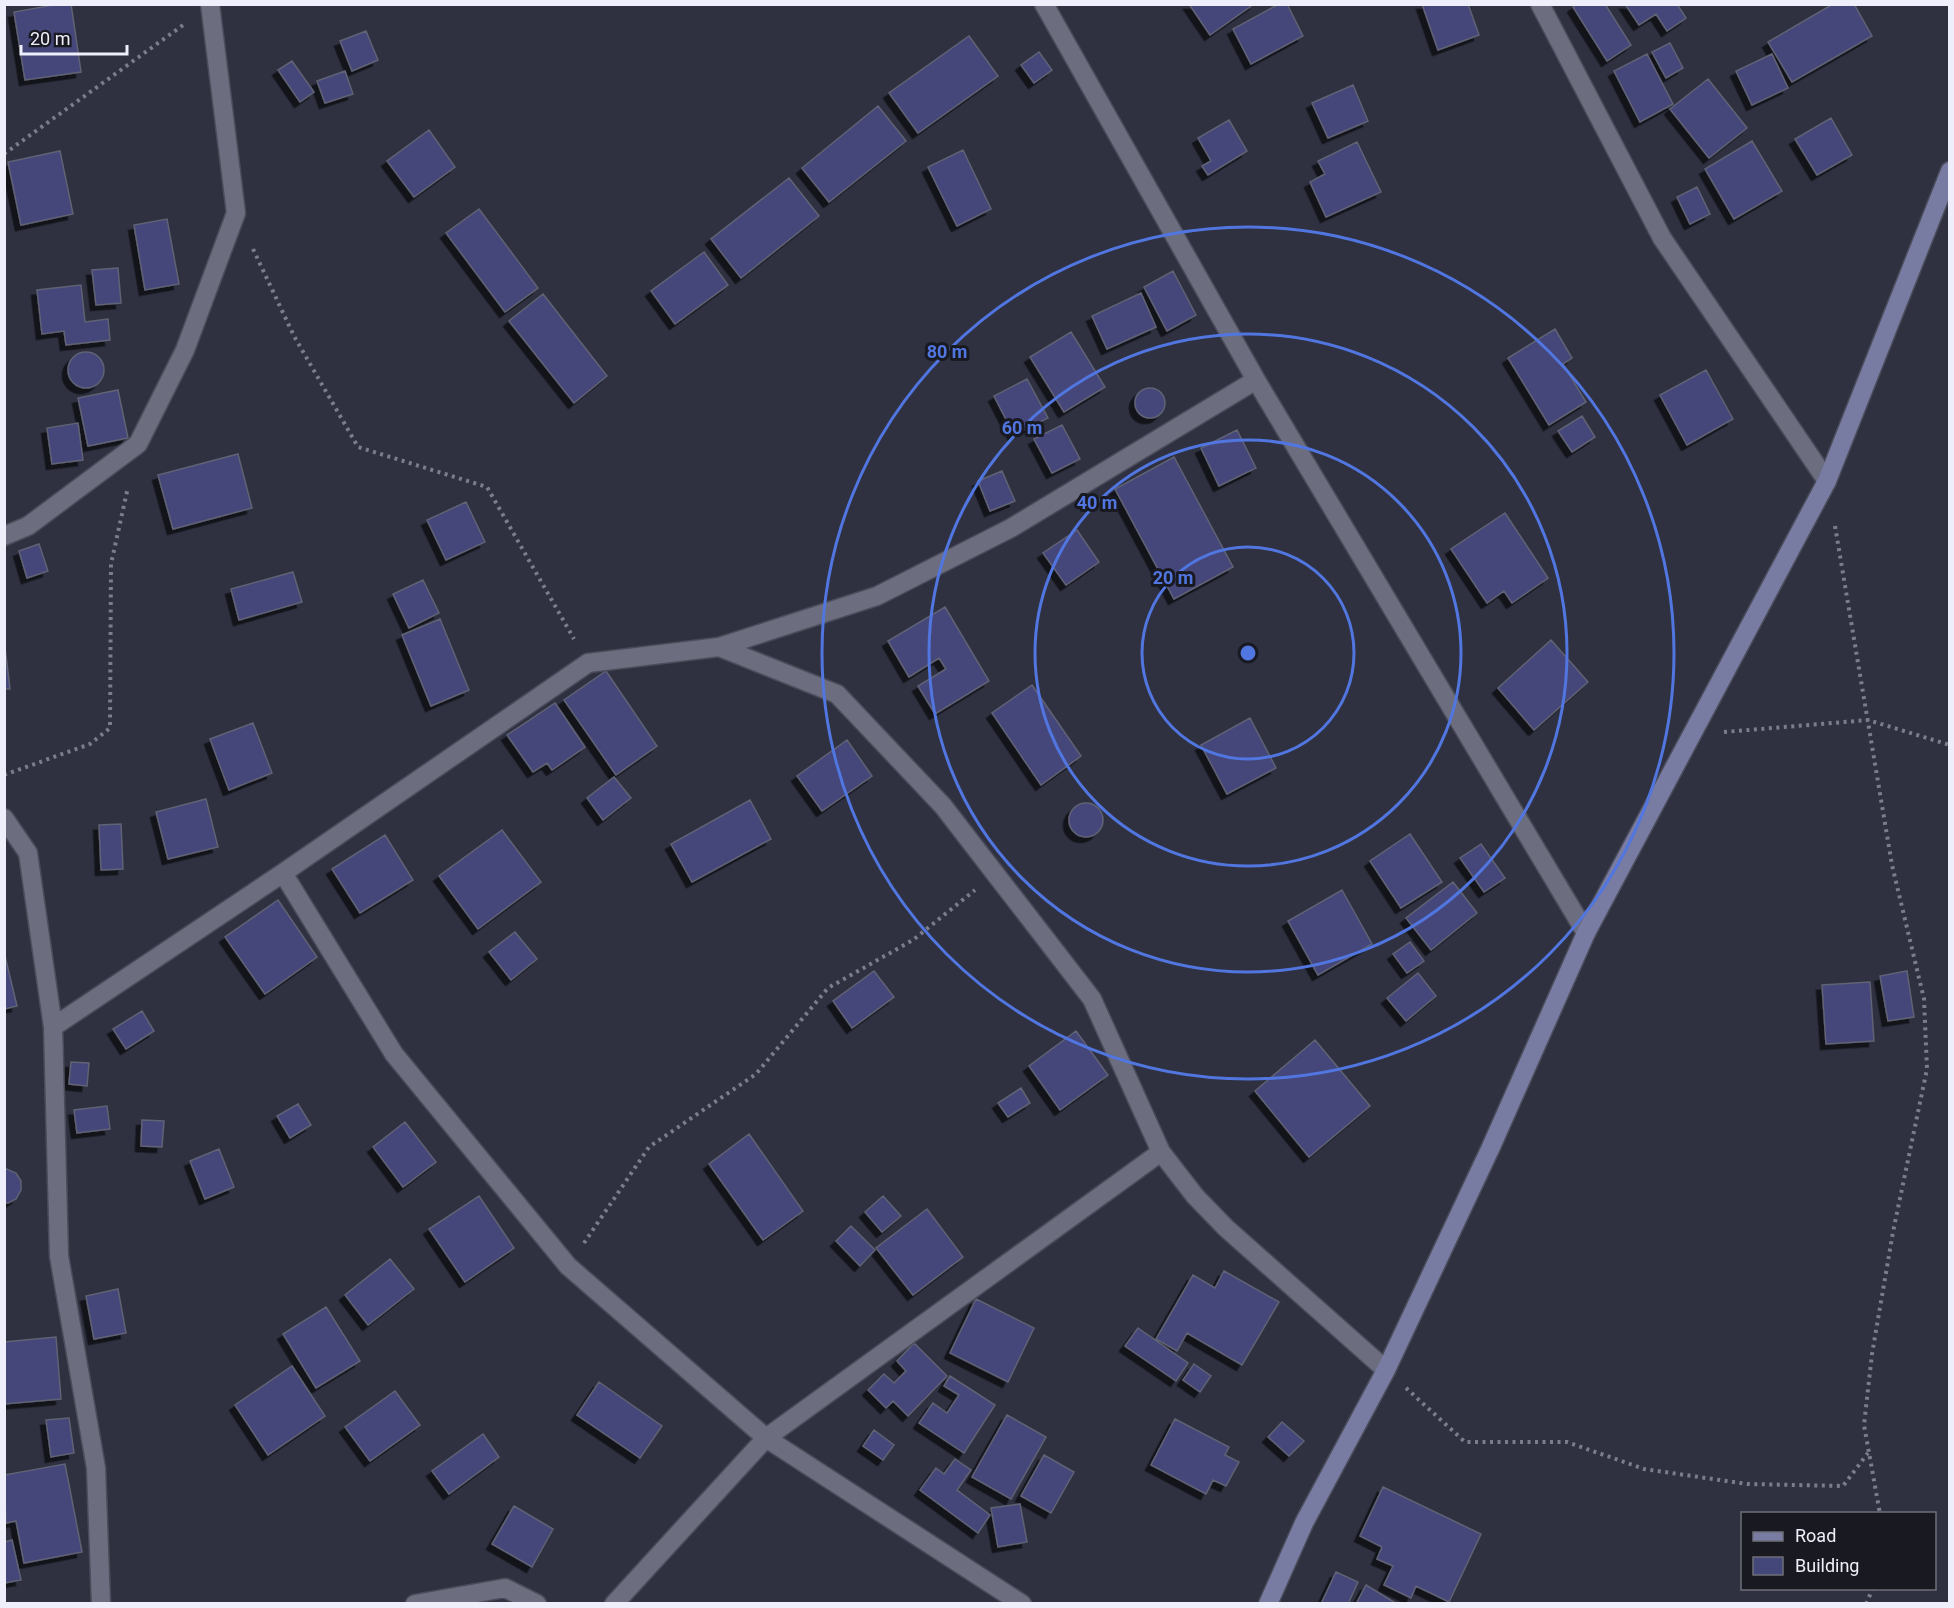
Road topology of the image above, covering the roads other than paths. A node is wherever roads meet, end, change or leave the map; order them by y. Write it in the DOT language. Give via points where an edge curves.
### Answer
graph roads {
  1 [pos="1044,4"];
  2 [pos="1540,4"];
  3 [pos="211,5"];
  4 [pos="1950,171"];
  5 [pos="1256,380"];
  6 [pos="1827,481"];
  7 [pos="4,536"];
  8 [pos="719,647"];
  9 [pos="4,818"];
  10 [pos="283,873"];
  11 [pos="1586,933"];
  12 [pos="53,1027"];
  13 [pos="1161,1152"];
  14 [pos="1386,1370"];
  15 [pos="766,1438"];
  16 [pos="101,1604"];
  17 [pos="415,1604"];
  18 [pos="537,1604"];
  19 [pos="614,1604"];
  20 [pos="1022,1604"];
  21 [pos="1268,1604"];
  1 -- 5 [label="street"];
  2 -- 6 [label="street" via="1662,238"];
  3 -- 7 [label="street" via="236,213 185,350 138,444 28,526"];
  4 -- 6 [label="main road"];
  5 -- 8 [label="street" via="1011,528 877,596"];
  5 -- 11 [label="street"];
  6 -- 11 [label="main road"];
  8 -- 10 [label="street" via="588,663"];
  8 -- 13 [label="street" via="837,694 943,806 1092,999"];
  9 -- 12 [label="street" via="28,852"];
  10 -- 12 [label="street"];
  10 -- 15 [label="street" via="394,1054 568,1266"];
  11 -- 14 [label="main road"];
  12 -- 16 [label="street" via="59,1256 96,1468"];
  13 -- 14 [label="street" via="1226,1228"];
  13 -- 15 [label="street"];
  14 -- 21 [label="main road" via="1304,1523"];
  15 -- 19 [label="street"];
  15 -- 20 [label="street"];
  17 -- 18 [label="street" via="505,1588"];
}
